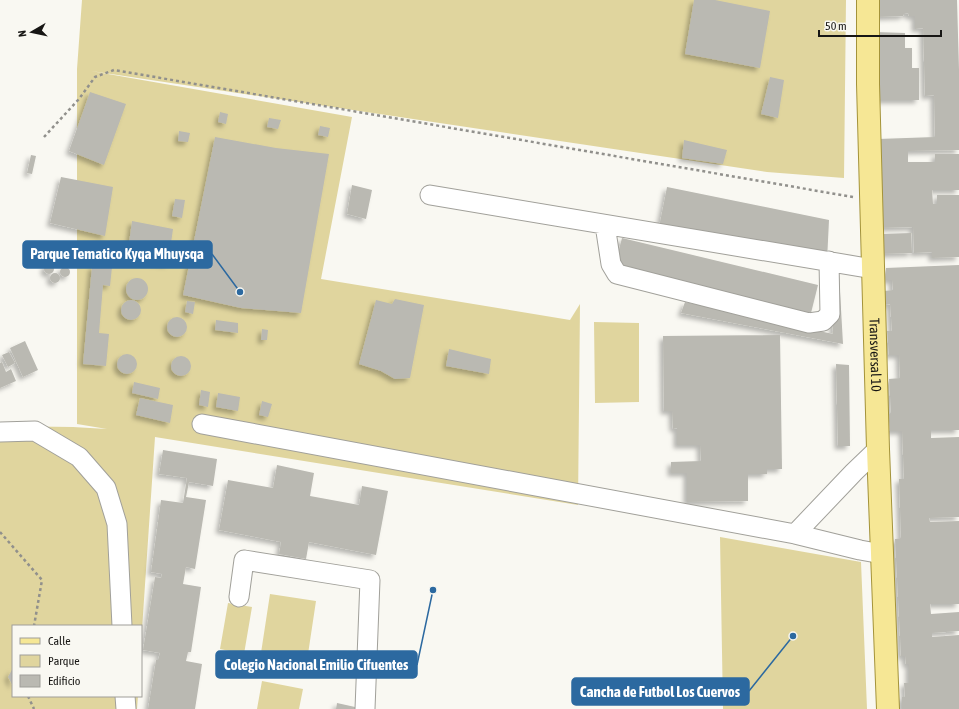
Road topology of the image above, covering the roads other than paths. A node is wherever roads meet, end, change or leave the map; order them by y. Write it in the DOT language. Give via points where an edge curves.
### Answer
graph roads {
  1 [pos="868,0"];
  2 [pos="430,195"];
  3 [pos="605,225"];
  4 [pos="829,262"];
  5 [pos="873,268"];
  6 [pos="202,424"];
  7 [pos="0,432"];
  8 [pos="878,449"];
  9 [pos="795,534"];
  10 [pos="882,554"];
  11 [pos="239,597"];
  12 [pos="122,625"];
  13 [pos="125,697"];
  14 [pos="126,709"];
  15 [pos="365,709"];
  16 [pos="888,709"];
  1 -- 5 [label="main road, Transversal 10"];
  2 -- 3 [label="lane"];
  3 -- 4 [label="lane"];
  3 -- 4 [label="lane" via="611,264 617,274 809,323 823,321 830,314"];
  4 -- 5 [label="lane"];
  5 -- 8 [label="main road, Transversal 10"];
  6 -- 9 [label="lane"];
  7 -- 12 [label="lane" via="34,431 80,457 106,488 117,524"];
  8 -- 9 [label="lane"];
  8 -- 10 [label="main road, Transversal 10"];
  9 -- 10 [label="lane"];
  10 -- 16 [label="main road, Transversal 10"];
  11 -- 15 [label="lane" via="244,560 370,580"];
  13 -- 14 [label="lane"];
}
